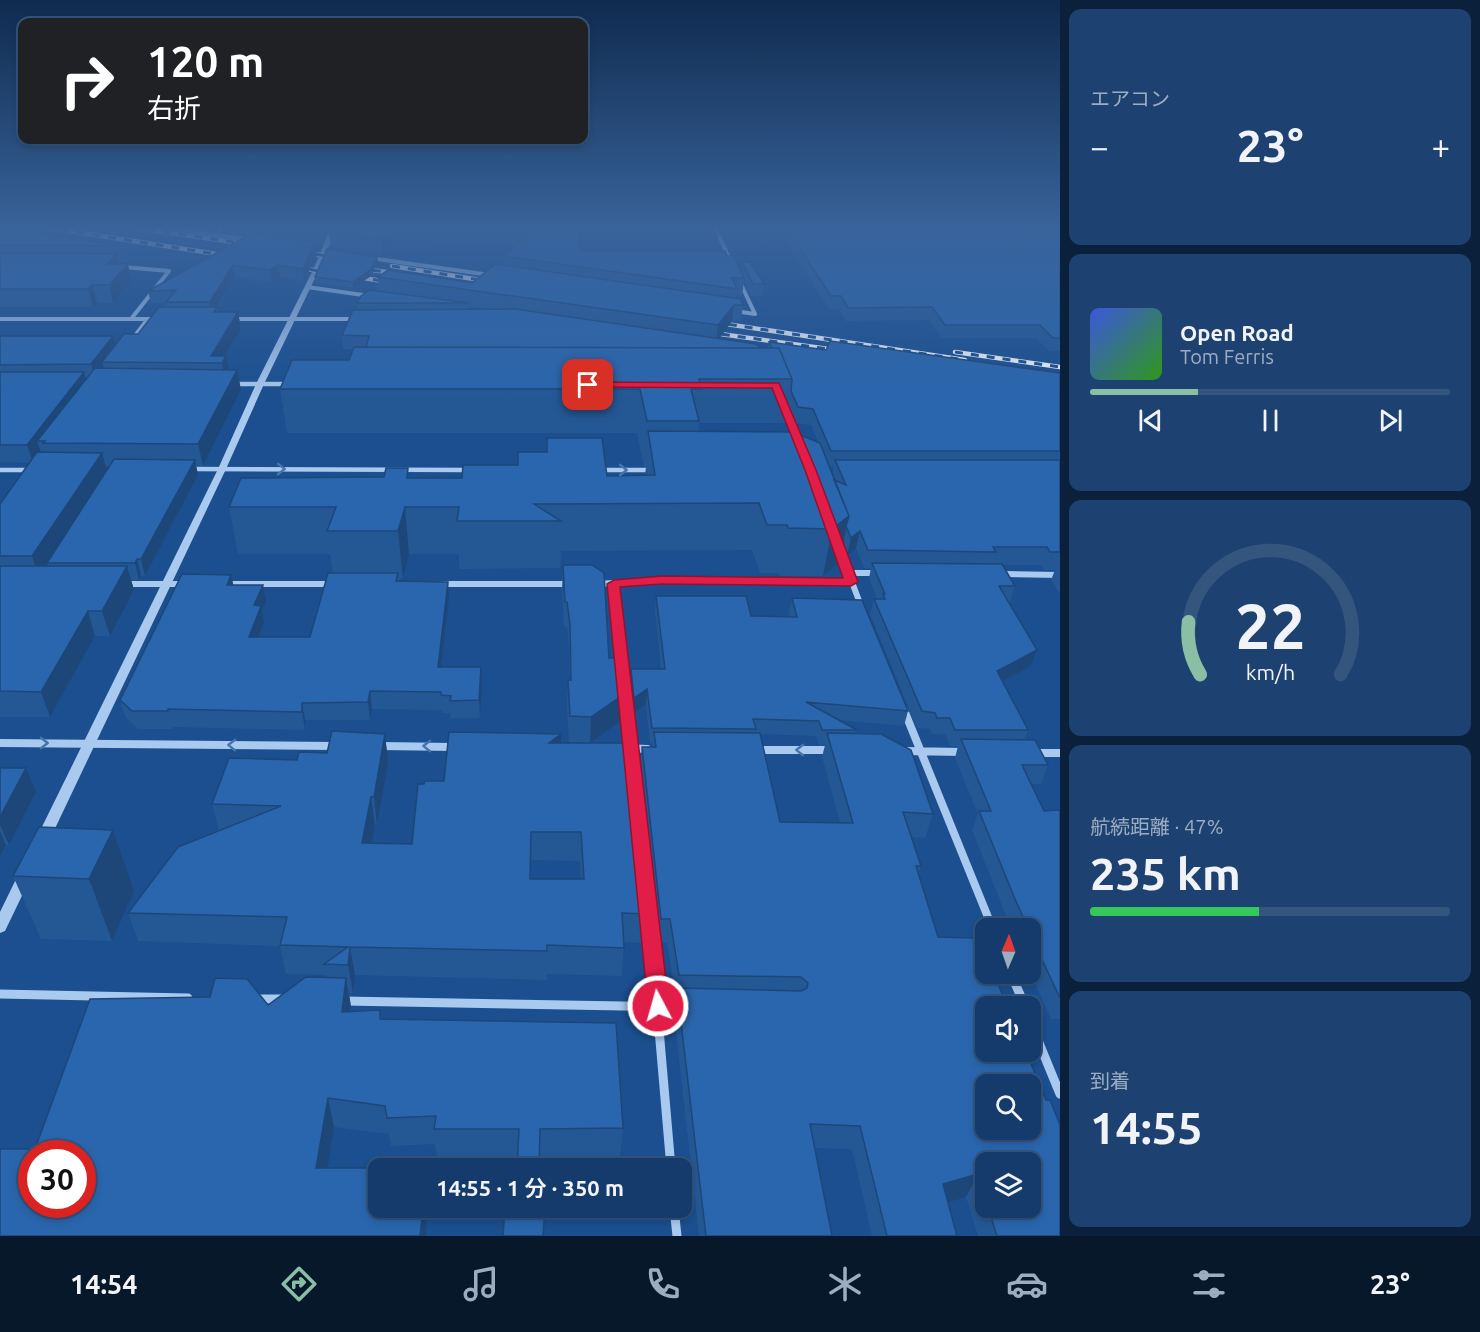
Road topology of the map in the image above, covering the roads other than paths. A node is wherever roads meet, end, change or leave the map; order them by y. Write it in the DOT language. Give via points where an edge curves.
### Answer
graph roads {
  1 [pos="159,285"];
  2 [pos="741,285"];
  3 [pos="307,287"];
  4 [pos="377,297"];
  5 [pos="732,311"];
  6 [pos="0,319"];
  7 [pos="131,319"];
  8 [pos="169,319"];
  9 [pos="224,319"];
  10 [pos="291,319"];
  11 [pos="362,319"];
  12 [pos="147,320"];
  13 [pos="125,347"];
  14 [pos="225,384"];
  15 [pos="260,384"];
  16 [pos="296,384"];
  17 [pos="784,407"];
  18 [pos="802,449"];
  19 [pos="222,469"];
  20 [pos="0,470"];
  21 [pos="187,470"];
  22 [pos="469,470"];
  23 [pos="587,470"];
  24 [pos="658,470"];
  25 [pos="26,478"];
  26 [pos="837,542"];
  27 [pos="848,573"];
  28 [pos="883,573"];
  29 [pos="989,574"];
  30 [pos="1060,575"];
  31 [pos="851,582"];
  32 [pos="121,584"];
  33 [pos="166,584"];
  34 [pos="190,584"];
  35 [pos="213,584"];
  36 [pos="343,584"];
  37 [pos="437,584"];
  38 [pos="578,584"];
  39 [pos="590,584"];
  40 [pos="614,584"];
  41 [pos="864,614"];
  42 [pos="899,699"];
  43 [pos="0,743"];
  44 [pos="89,743"];
  45 [pos="349,746"];
  46 [pos="372,746"];
  47 [pos="467,747"];
  48 [pos="621,748"];
  49 [pos="632,748"];
  50 [pos="656,749"];
  51 [pos="748,750"];
  52 [pos="840,751"];
  53 [pos="898,751"];
  54 [pos="921,751"];
  55 [pos="968,752"];
  56 [pos="1025,752"];
  57 [pos="1060,753"];
  58 [pos="989,918"];
  59 [pos="0,927"];
  60 [pos="0,994"];
  61 [pos="204,998"];
  62 [pos="251,999"];
  63 [pos="287,999"];
  64 [pos="335,1000"];
  65 [pos="658,1006"];
  66 [pos="693,1007"];
  67 [pos="1041,1048"];
  68 [pos="1060,1094"];
  69 [pos="670,1158"];
  70 [pos="675,1218"];
  71 [pos="676,1236"];
  1 -- 7 [label="street"];
  2 -- 5 [label="street" via="755,314"];
  3 -- 4 [label="street"];
  3 -- 10 [label="street"];
  6 -- 7 [label="street"];
  7 -- 12 [label="street"];
  8 -- 12 [label="street"];
  9 -- 10 [label="street"];
  10 -- 11 [label="street"];
  10 -- 15 [label="street"];
  12 -- 13 [label="street"];
  14 -- 15 [label="street"];
  15 -- 16 [label="street"];
  15 -- 19 [label="street"];
  17 -- 18 [label="street"];
  19 -- 21 [label="street"];
  19 -- 22 [label="street, one-way"];
  19 -- 33 [label="street"];
  20 -- 25 [label="street" via="33,470"];
  23 -- 24 [label="street, one-way"];
  26 -- 27 [label="street"];
  27 -- 28 [label="street"];
  27 -- 31 [label="street"];
  29 -- 30 [label="street"];
  31 -- 40 [label="street" via="662,580"];
  31 -- 41 [label="street"];
  32 -- 33 [label="street"];
  33 -- 34 [label="street"];
  33 -- 44 [label="street"];
  35 -- 36 [label="street"];
  37 -- 38 [label="street"];
  39 -- 40 [label="street"];
  40 -- 49 [label="street"];
  42 -- 54 [label="street"];
  43 -- 44 [label="street, one-way"];
  45 -- 44 [label="street, one-way"];
  44 -- 59 [label="street"];
  47 -- 46 [label="street, one-way"];
  48 -- 49 [label="street"];
  49 -- 50 [label="street"];
  49 -- 65 [label="street"];
  52 -- 51 [label="street, one-way"];
  53 -- 54 [label="street"];
  54 -- 55 [label="street"];
  54 -- 58 [label="street"];
  56 -- 57 [label="street"];
  60 -- 61 [label="street"];
  62 -- 63 [label="street"];
  64 -- 65 [label="street"];
  65 -- 66 [label="street"];
  65 -- 69 [label="street"];
  67 -- 68 [label="street"];
  70 -- 71 [label="street"];
}
